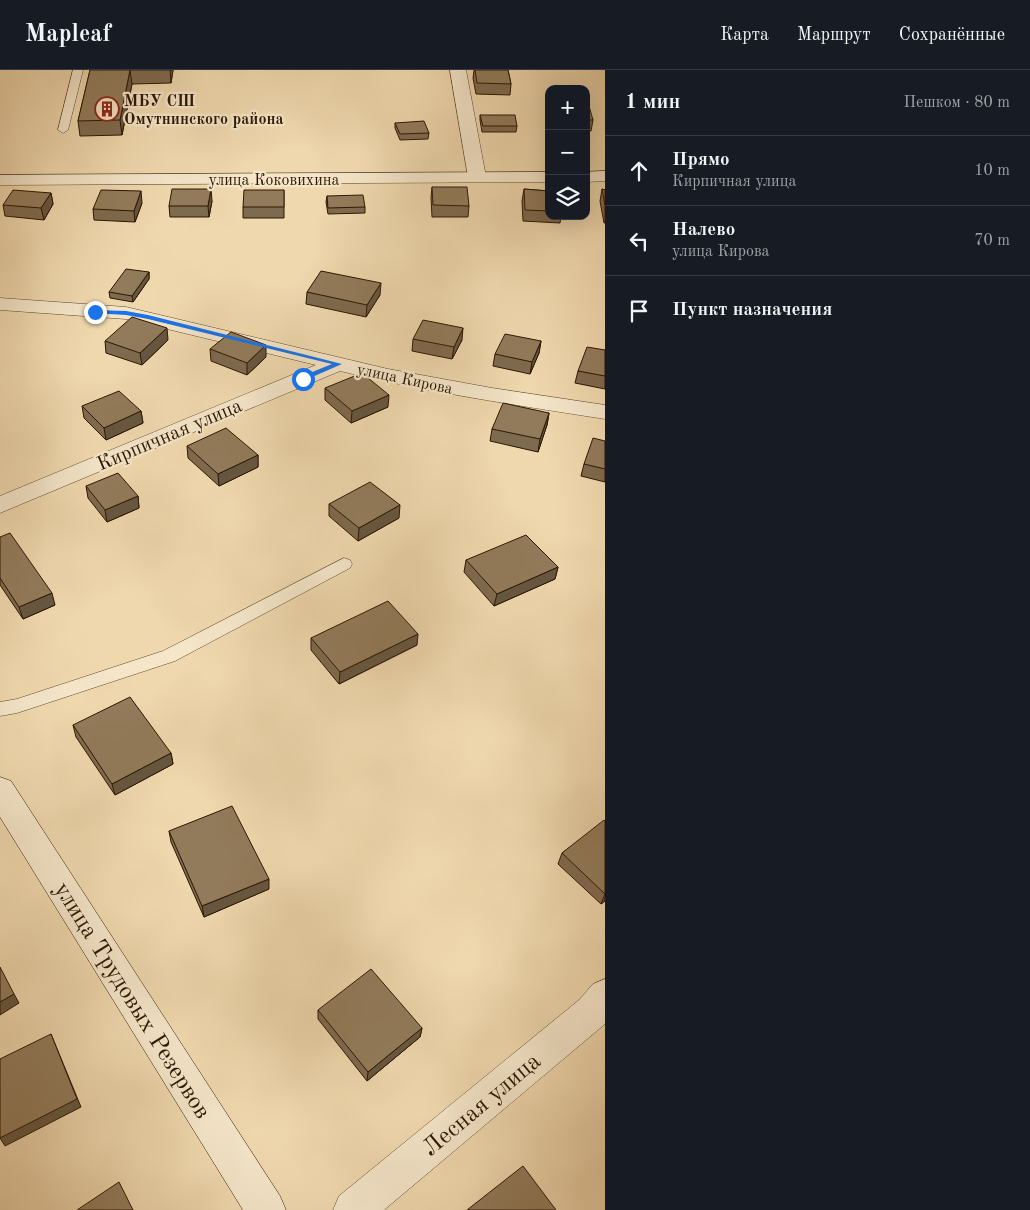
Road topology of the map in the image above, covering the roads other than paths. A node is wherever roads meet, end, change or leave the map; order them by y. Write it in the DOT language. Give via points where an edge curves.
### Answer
graph roads {
  1 [pos="78,70"];
  2 [pos="458,70"];
  3 [pos="63,130"];
  4 [pos="590,176"];
  5 [pos="605,176"];
  6 [pos="477,177"];
  7 [pos="545,177"];
  8 [pos="0,180"];
  9 [pos="0,304"];
  10 [pos="338,364"];
  11 [pos="605,412"];
  12 [pos="0,505"];
  13 [pos="344,564"];
  14 [pos="0,709"];
  15 [pos="0,790"];
  16 [pos="605,996"];
  17 [pos="266,1210"];
  18 [pos="353,1210"];
  1 -- 3 [label="lane"];
  2 -- 6 [label="street"];
  4 -- 5 [label="street"];
  6 -- 7 [label="street, улица Коковихина"];
  6 -- 8 [label="street, улица Коковихина"];
  9 -- 10 [label="street, улица Кирова" via="126,313"];
  10 -- 11 [label="street, улица Кирова" via="440,386"];
  10 -- 12 [label="street, Кирпичная улица"];
  13 -- 14 [label="lane" via="169,656"];
  15 -- 17 [label="street, улица Трудовых Резервов"];
  16 -- 18 [label="street, Лесная улица" via="592,1012"];
}
